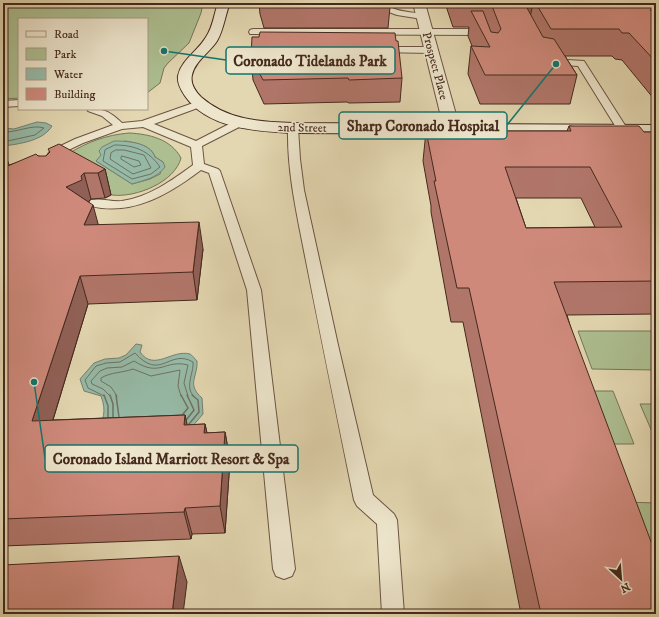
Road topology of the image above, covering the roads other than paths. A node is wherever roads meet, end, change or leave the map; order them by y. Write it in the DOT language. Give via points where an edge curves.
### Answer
graph roads {
  1 [pos="224,3"];
  2 [pos="387,3"];
  3 [pos="419,3"];
  4 [pos="422,17"];
  5 [pos="253,32"];
  6 [pos="426,32"];
  7 [pos="487,44"];
  8 [pos="373,50"];
  9 [pos="430,50"];
  10 [pos="542,62"];
  11 [pos="18,102"];
  12 [pos="3,104"];
  13 [pos="199,104"];
  14 [pos="95,110"];
  15 [pos="239,123"];
  16 [pos="144,124"];
  17 [pos="120,126"];
  18 [pos="293,128"];
  19 [pos="452,129"];
  20 [pos="623,130"];
  21 [pos="656,130"];
  22 [pos="196,145"];
  23 [pos="199,166"];
  24 [pos="47,172"];
  25 [pos="95,203"];
  26 [pos="284,569"];
  27 [pos="393,614"];
  1 -- 13 [label="main road" via="214,35 184,76 188,91"];
  2 -- 4 [label="lane" via="389,9 397,13"];
  3 -- 4 [label="main road, Prospect Place"];
  4 -- 6 [label="main road, Prospect Place"];
  5 -- 6 [label="lane"];
  6 -- 7 [label="lane" via="483,32"];
  6 -- 9 [label="main road, Prospect Place"];
  8 -- 9 [label="lane"];
  9 -- 19 [label="main road, Prospect Place"];
  10 -- 20 [label="lane" via="581,63"];
  11 -- 12 [label="lane"];
  13 -- 15 [label="main road, 2nd Street"];
  13 -- 16 [label="lane"];
  14 -- 17 [label="lane" via="106,114"];
  15 -- 18 [label="main road, 2nd Street" via="259,127"];
  15 -- 22 [label="lane"];
  16 -- 17 [label="lane"];
  16 -- 22 [label="lane"];
  17 -- 24 [label="lane" via="79,140 54,153 44,168"];
  18 -- 19 [label="main road, 2nd Street"];
  18 -- 27 [label="lane" via="295,170 320,302 364,500 387,520"];
  19 -- 20 [label="main road, 2nd Street"];
  20 -- 21 [label="main road, 2nd Street"];
  22 -- 23 [label="lane"];
  23 -- 25 [label="lane" via="163,192 143,200 119,205"];
  23 -- 26 [label="lane" via="214,171 254,290"];
}
